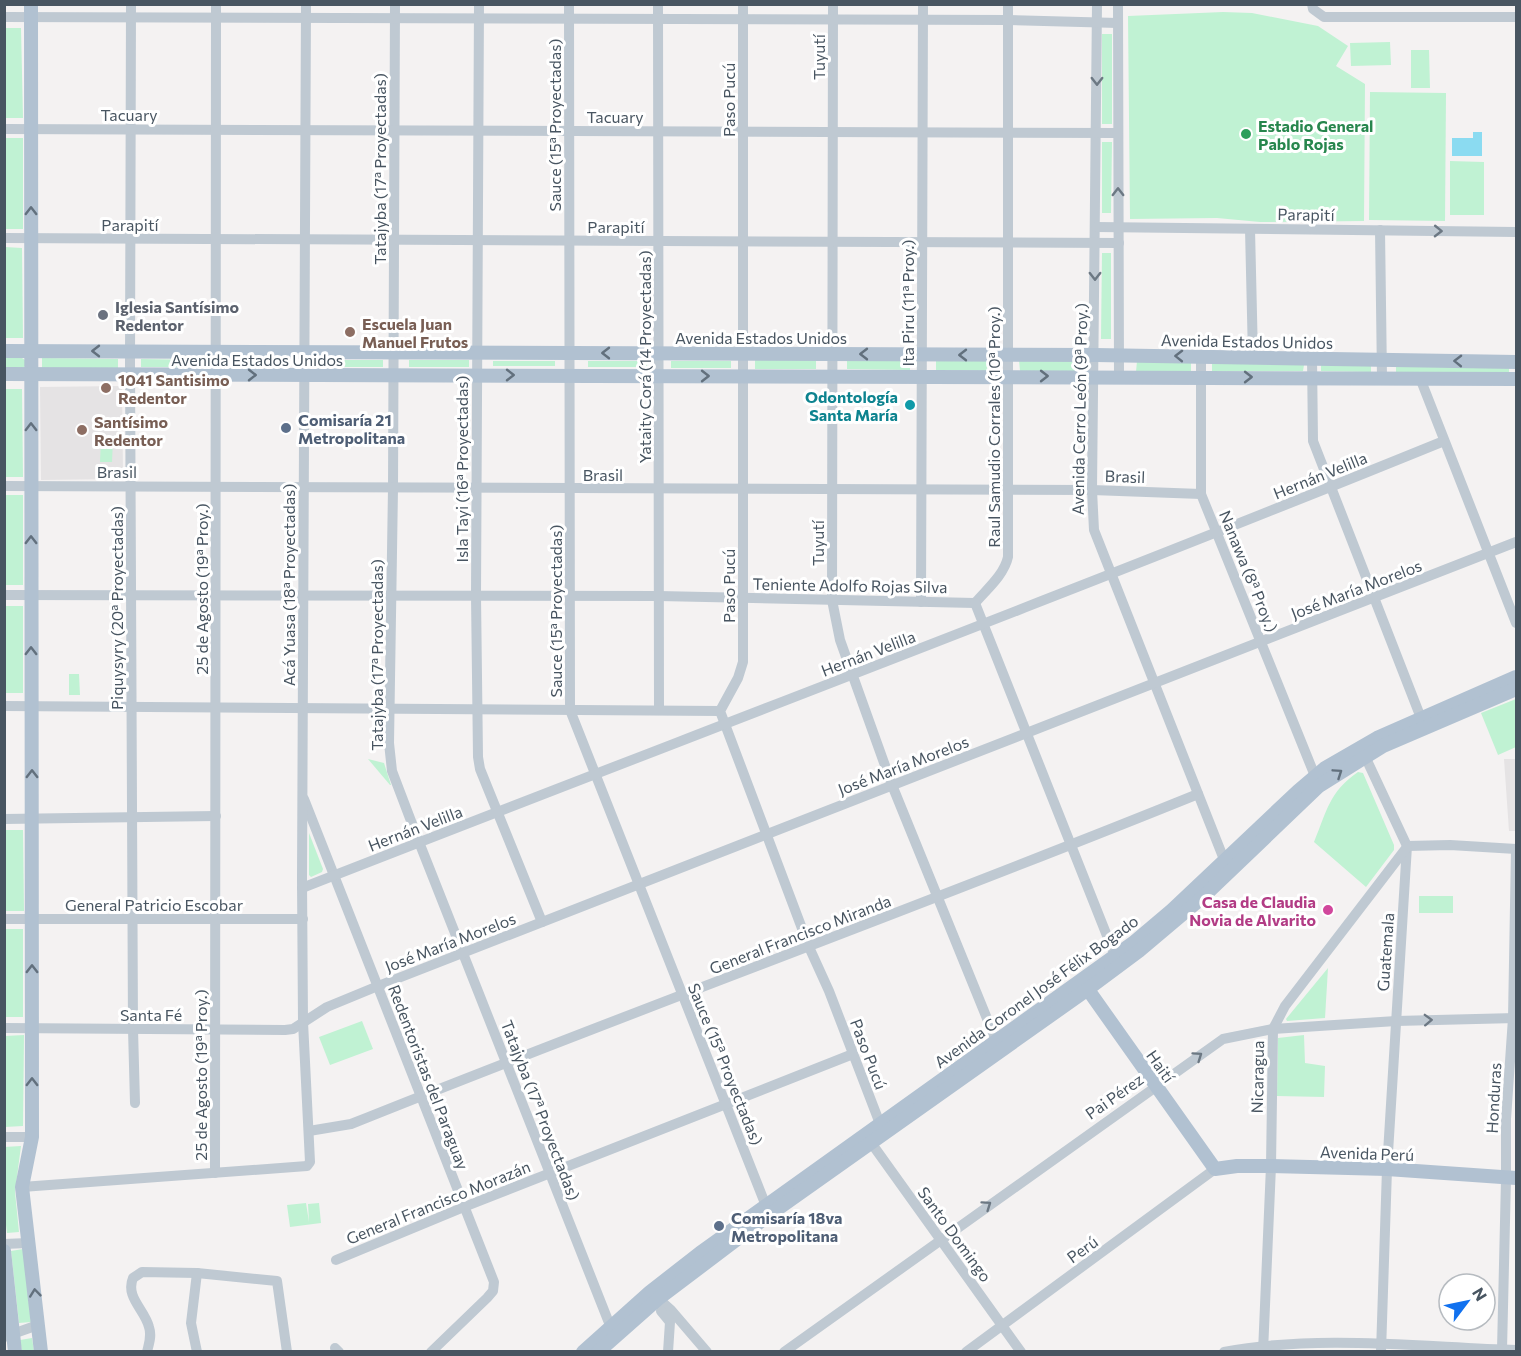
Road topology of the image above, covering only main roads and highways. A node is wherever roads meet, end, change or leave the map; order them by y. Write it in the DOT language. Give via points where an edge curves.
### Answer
graph roads {
  1 [pos="31,11"];
  2 [pos="4,351"];
  3 [pos="31,351"];
  4 [pos="1516,362"];
  5 [pos="4,375"];
  6 [pos="31,375"];
  7 [pos="1516,379"];
  8 [pos="1516,677"];
  9 [pos="1516,689"];
  10 [pos="1363,751"];
  11 [pos="1317,781"];
  12 [pos="1085,985"];
  13 [pos="1215,1169"];
  14 [pos="1511,1178"];
  15 [pos="4,1251"];
  16 [pos="612,1331"];
  17 [pos="9,1336"];
  18 [pos="15,1352"];
  19 [pos="41,1352"];
  20 [pos="583,1352"];
  21 [pos="598,1352"];
  3 -- 1 [label="main road, one-way"];
  2 -- 3 [label="main road, Avenida Estados Unidos"];
  4 -- 3 [label="main road, Avenida Estados Unidos, one-way" via="1119,355"];
  3 -- 6 [label="main road"];
  5 -- 6 [label="main road, Avenida Estados Unidos"];
  6 -- 7 [label="main road, Avenida Estados Unidos, one-way"];
  19 -- 6 [label="main road, one-way" via="22,1187 32,1137"];
  8 -- 10 [label="main road, Avenida Coronel José Félix Bogado" via="1420,718"];
  9 -- 10 [label="main road, Avenida Coronel José Félix Bogado"];
  10 -- 11 [label="main road, Avenida Coronel José Félix Bogado"];
  11 -- 12 [label="main road, Avenida Coronel José Félix Bogado"];
  11 -- 12 [label="main road, Avenida Coronel José Félix Bogado" via="1203,897 1139,951"];
  12 -- 13 [label="main road, Haití"];
  12 -- 16 [label="main road, Avenida Coronel José Félix Bogado" via="767,1210"];
  13 -- 14 [label="main road, Avenida Perú" via="1387,1168"];
  15 -- 17 [label="main road"];
  16 -- 20 [label="main road, Avenida Coronel José Félix Bogado"];
  16 -- 21 [label="main road, Avenida Coronel José Félix Bogado"];
  17 -- 18 [label="main road"];
}
